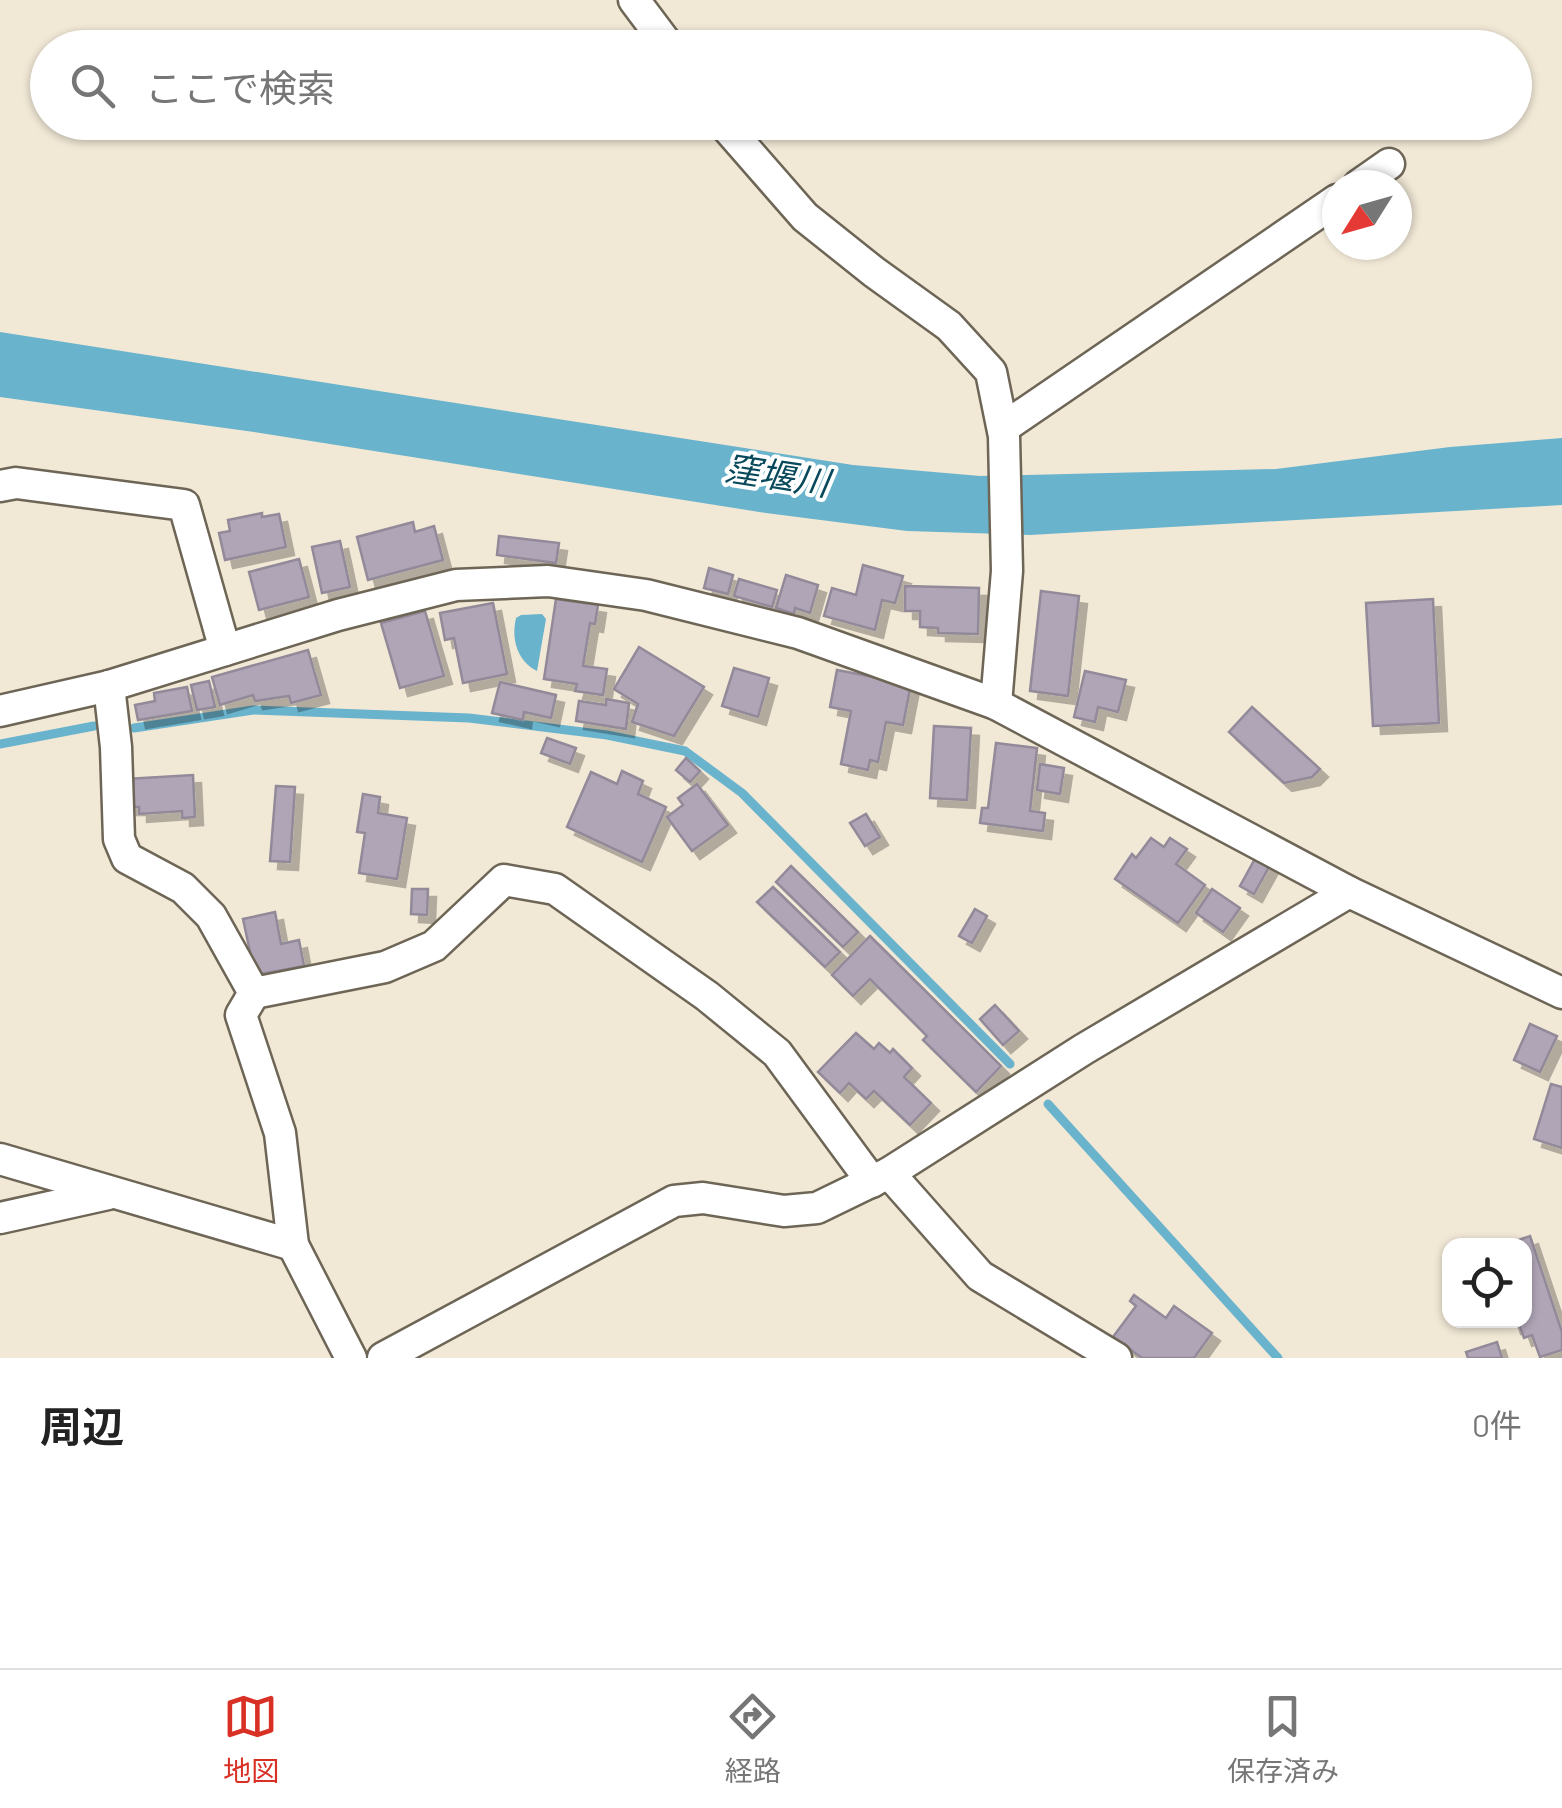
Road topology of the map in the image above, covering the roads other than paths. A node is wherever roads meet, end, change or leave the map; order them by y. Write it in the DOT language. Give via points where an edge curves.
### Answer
graph roads {
  1 [pos="634,0"];
  2 [pos="656,30"];
  3 [pos="738,140"];
  4 [pos="1390,164"];
  5 [pos="1381,170"];
  6 [pos="1322,210"];
  7 [pos="1004,432"];
  8 [pos="0,486"];
  9 [pos="225,650"];
  10 [pos="109,686"];
  11 [pos="996,704"];
  12 [pos="0,710"];
  13 [pos="1349,892"];
  14 [pos="1562,993"];
  15 [pos="254,994"];
  16 [pos="0,1159"];
  17 [pos="881,1177"];
  18 [pos="110,1194"];
  19 [pos="0,1218"];
  20 [pos="293,1245"];
  21 [pos="351,1358"];
  22 [pos="384,1358"];
  23 [pos="1116,1358"];
  1 -- 2 [label="street"];
  3 -- 7 [label="street" via="805,217 948,326 991,372"];
  4 -- 5 [label="street"];
  6 -- 7 [label="street"];
  7 -- 11 [label="street" via="1007,570"];
  8 -- 9 [label="street" via="184,506"];
  9 -- 10 [label="street"];
  9 -- 11 [label="street" via="456,586 548,581 646,596 798,633"];
  10 -- 12 [label="street"];
  10 -- 15 [label="street" via="119,839 127,858 183,888 211,916"];
  11 -- 13 [label="street"];
  13 -- 14 [label="street"];
  13 -- 17 [label="street"];
  15 -- 17 [label="street" via="385,967 434,946 504,880 555,889 777,1053"];
  15 -- 20 [label="street" via="241,1015 280,1134"];
  16 -- 18 [label="street"];
  17 -- 22 [label="street" via="817,1208 674,1201"];
  17 -- 23 [label="street" via="980,1276"];
  18 -- 19 [label="street"];
  18 -- 20 [label="street"];
  20 -- 21 [label="street"];
}
